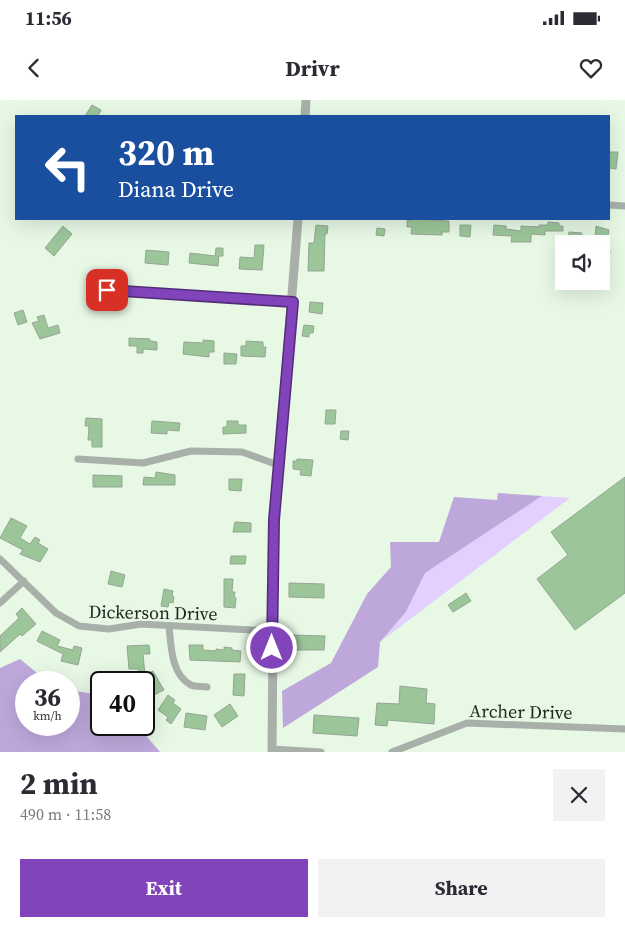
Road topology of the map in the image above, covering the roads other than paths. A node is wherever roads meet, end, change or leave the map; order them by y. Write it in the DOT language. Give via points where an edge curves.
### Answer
graph roads {
  1 [pos="306,100"];
  2 [pos="305,115"];
  3 [pos="610,205"];
  4 [pos="625,206"];
  5 [pos="298,220"];
  6 [pos="107,290"];
  7 [pos="293,302"];
  8 [pos="78,459"];
  9 [pos="278,464"];
  10 [pos="0,559"];
  11 [pos="24,582"];
  12 [pos="0,603"];
  13 [pos="169,626"];
  14 [pos="272,631"];
  15 [pos="207,687"];
  16 [pos="625,729"];
  17 [pos="272,750"];
  18 [pos="321,752"];
  19 [pos="392,752"];
  1 -- 2 [label="street"];
  3 -- 4 [label="street"];
  5 -- 7 [label="street"];
  6 -- 7 [label="street"];
  7 -- 9 [label="street"];
  8 -- 9 [label="street" via="143,463 191,451 242,452"];
  9 -- 14 [label="street"];
  10 -- 11 [label="street, Dickerson Drive"];
  11 -- 12 [label="street"];
  11 -- 13 [label="street, Dickerson Drive" via="56,613 79,626 109,629 141,624"];
  13 -- 14 [label="street, Dickerson Drive"];
  13 -- 15 [label="street" via="172,655 181,677 192,685"];
  14 -- 17 [label="street"];
  16 -- 19 [label="street, Archer Drive" via="467,724"];
  17 -- 18 [label="street"];
}
